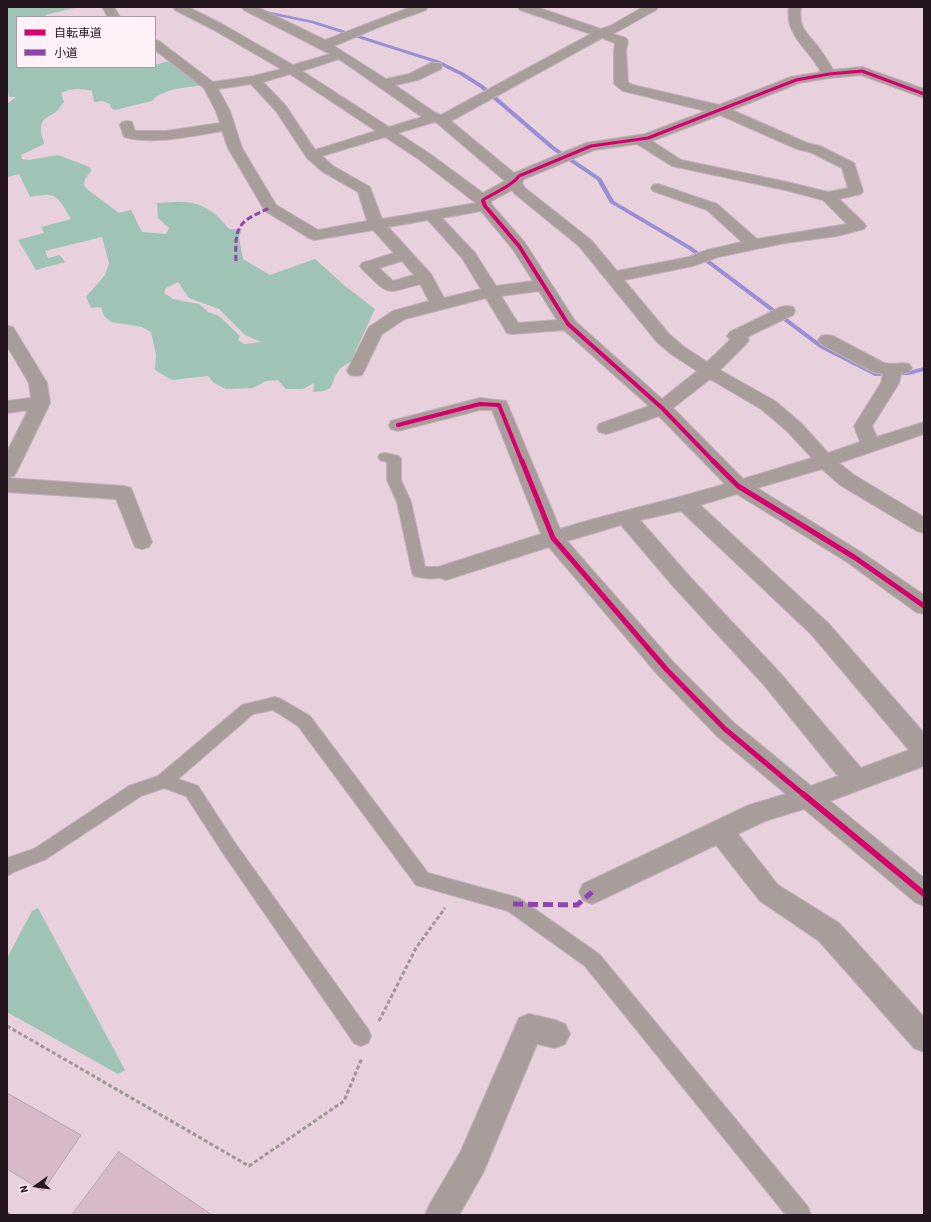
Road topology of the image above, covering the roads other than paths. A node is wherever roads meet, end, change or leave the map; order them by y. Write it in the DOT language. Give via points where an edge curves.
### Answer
graph roads {
  1 [pos="108,7"];
  2 [pos="179,7"];
  3 [pos="248,7"];
  4 [pos="422,7"];
  5 [pos="524,7"];
  6 [pos="652,7"];
  7 [pos="795,7"];
  8 [pos="113,16"];
  9 [pos="602,33"];
  10 [pos="156,45"];
  11 [pos="325,45"];
  12 [pos="340,55"];
  13 [pos="436,66"];
  14 [pos="292,70"];
  15 [pos="829,74"];
  16 [pos="254,80"];
  17 [pos="384,83"];
  18 [pos="210,86"];
  19 [pos="924,94"];
  20 [pos="721,110"];
  21 [pos="439,118"];
  22 [pos="126,125"];
  23 [pos="228,126"];
  24 [pos="388,132"];
  25 [pos="640,140"];
  26 [pos="312,155"];
  27 [pos="514,183"];
  28 [pos="658,188"];
  29 [pos="828,197"];
  30 [pos="484,203"];
  31 [pos="432,215"];
  32 [pos="376,224"];
  33 [pos="754,245"];
  34 [pos="406,255"];
  35 [pos="424,277"];
  36 [pos="614,277"];
  37 [pos="544,285"];
  38 [pos="490,292"];
  39 [pos="439,304"];
  40 [pos="788,311"];
  41 [pos="568,324"];
  42 [pos="7,331"];
  43 [pos="827,340"];
  44 [pos="356,371"];
  45 [pos="709,371"];
  46 [pos="41,403"];
  47 [pos="7,407"];
  48 [pos="662,408"];
  49 [pos="398,425"];
  50 [pos="606,428"];
  51 [pos="924,428"];
  52 [pos="871,445"];
  53 [pos="385,457"];
  54 [pos="829,459"];
  55 [pos="7,471"];
  56 [pos="7,485"];
  57 [pos="738,486"];
  58 [pos="684,503"];
  59 [pos="626,517"];
  60 [pos="924,526"];
  61 [pos="553,538"];
  62 [pos="142,542"];
  63 [pos="446,572"];
  64 [pos="924,606"];
  65 [pos="921,759"];
  66 [pos="856,780"];
  67 [pos="164,781"];
  68 [pos="807,798"];
  69 [pos="720,831"];
  70 [pos="7,868"];
  71 [pos="592,892"];
  72 [pos="924,894"];
  73 [pos="555,1034"];
  74 [pos="361,1036"];
  75 [pos="924,1038"];
  76 [pos="441,1215"];
  77 [pos="800,1215"];
  1 -- 8 [label="street"];
  2 -- 14 [label="street"];
  3 -- 11 [label="street"];
  4 -- 11 [label="street"];
  5 -- 9 [label="street"];
  6 -- 9 [label="street"];
  7 -- 15 [label="street" via="792,16 796,32 816,53"];
  9 -- 20 [label="street" via="622,41 621,84 628,88"];
  9 -- 21 [label="street"];
  10 -- 18 [label="street"];
  11 -- 12 [label="street"];
  12 -- 14 [label="street"];
  12 -- 17 [label="street"];
  13 -- 17 [label="street" via="413,77"];
  14 -- 16 [label="street"];
  14 -- 24 [label="street"];
  15 -- 19 [label="street" via="862,71"];
  15 -- 20 [label="street" via="796,80"];
  16 -- 18 [label="street"];
  16 -- 26 [label="street" via="281,110"];
  17 -- 21 [label="street" via="429,115"];
  18 -- 23 [label="street"];
  20 -- 25 [label="street"];
  20 -- 29 [label="street" via="849,166 856,191"];
  21 -- 24 [label="street"];
  21 -- 27 [label="street" via="509,176"];
  22 -- 23 [label="street" via="129,134 140,136"];
  23 -- 32 [label="street" via="235,148 270,208 315,234"];
  24 -- 26 [label="street"];
  24 -- 30 [label="street"];
  25 -- 27 [label="street" via="592,146 519,176"];
  25 -- 29 [label="street" via="677,162"];
  26 -- 32 [label="street" via="328,169 365,190"];
  27 -- 30 [label="street" via="495,192"];
  27 -- 36 [label="street" via="520,191 585,243"];
  28 -- 33 [label="street" via="712,207"];
  29 -- 33 [label="street" via="858,226"];
  30 -- 31 [label="street"];
  30 -- 37 [label="street" via="519,246"];
  31 -- 32 [label="street"];
  31 -- 38 [label="street" via="469,256"];
  32 -- 34 [label="street"];
  33 -- 36 [label="street" via="713,253 693,261"];
  34 -- 35 [label="street"];
  34 -- 35 [label="street" via="368,266 390,287"];
  35 -- 39 [label="street"];
  36 -- 45 [label="street" via="663,338"];
  37 -- 38 [label="street"];
  37 -- 41 [label="street"];
  38 -- 39 [label="street"];
  38 -- 41 [label="street" via="514,329"];
  39 -- 44 [label="street" via="398,315 375,331"];
  40 -- 45 [label="street" via="736,336 740,340"];
  41 -- 48 [label="street"];
  42 -- 46 [label="street" via="38,383"];
  43 -- 52 [label="street" via="895,374 863,426"];
  45 -- 48 [label="street"];
  45 -- 54 [label="street" via="768,405"];
  46 -- 47 [label="street"];
  46 -- 55 [label="street"];
  48 -- 50 [label="street"];
  48 -- 57 [label="street"];
  49 -- 61 [label="street" via="480,404 500,405"];
  51 -- 52 [label="street"];
  52 -- 54 [label="street"];
  53 -- 63 [label="lane" via="394,459 394,480 404,502 419,572"];
  54 -- 57 [label="street"];
  54 -- 60 [label="street" via="847,480"];
  56 -- 62 [label="street" via="124,493"];
  57 -- 58 [label="street"];
  57 -- 64 [label="street" via="854,557"];
  58 -- 59 [label="street"];
  58 -- 65 [label="street" via="820,629"];
  59 -- 61 [label="street"];
  59 -- 66 [label="street" via="772,679"];
  61 -- 63 [label="street"];
  61 -- 68 [label="street" via="666,669 725,729"];
  65 -- 66 [label="street"];
  66 -- 68 [label="street"];
  67 -- 70 [label="lane" via="135,791 40,854"];
  67 -- 74 [label="lane" via="192,791"];
  67 -- 77 [label="lane" via="248,709 276,703 304,721 422,879 513,904 592,960"];
  68 -- 69 [label="street" via="758,813"];
  68 -- 72 [label="street"];
  69 -- 71 [label="street"];
  69 -- 75 [label="street" via="769,893 829,932"];
  73 -- 76 [label="street" via="529,1028 472,1162"];
}
